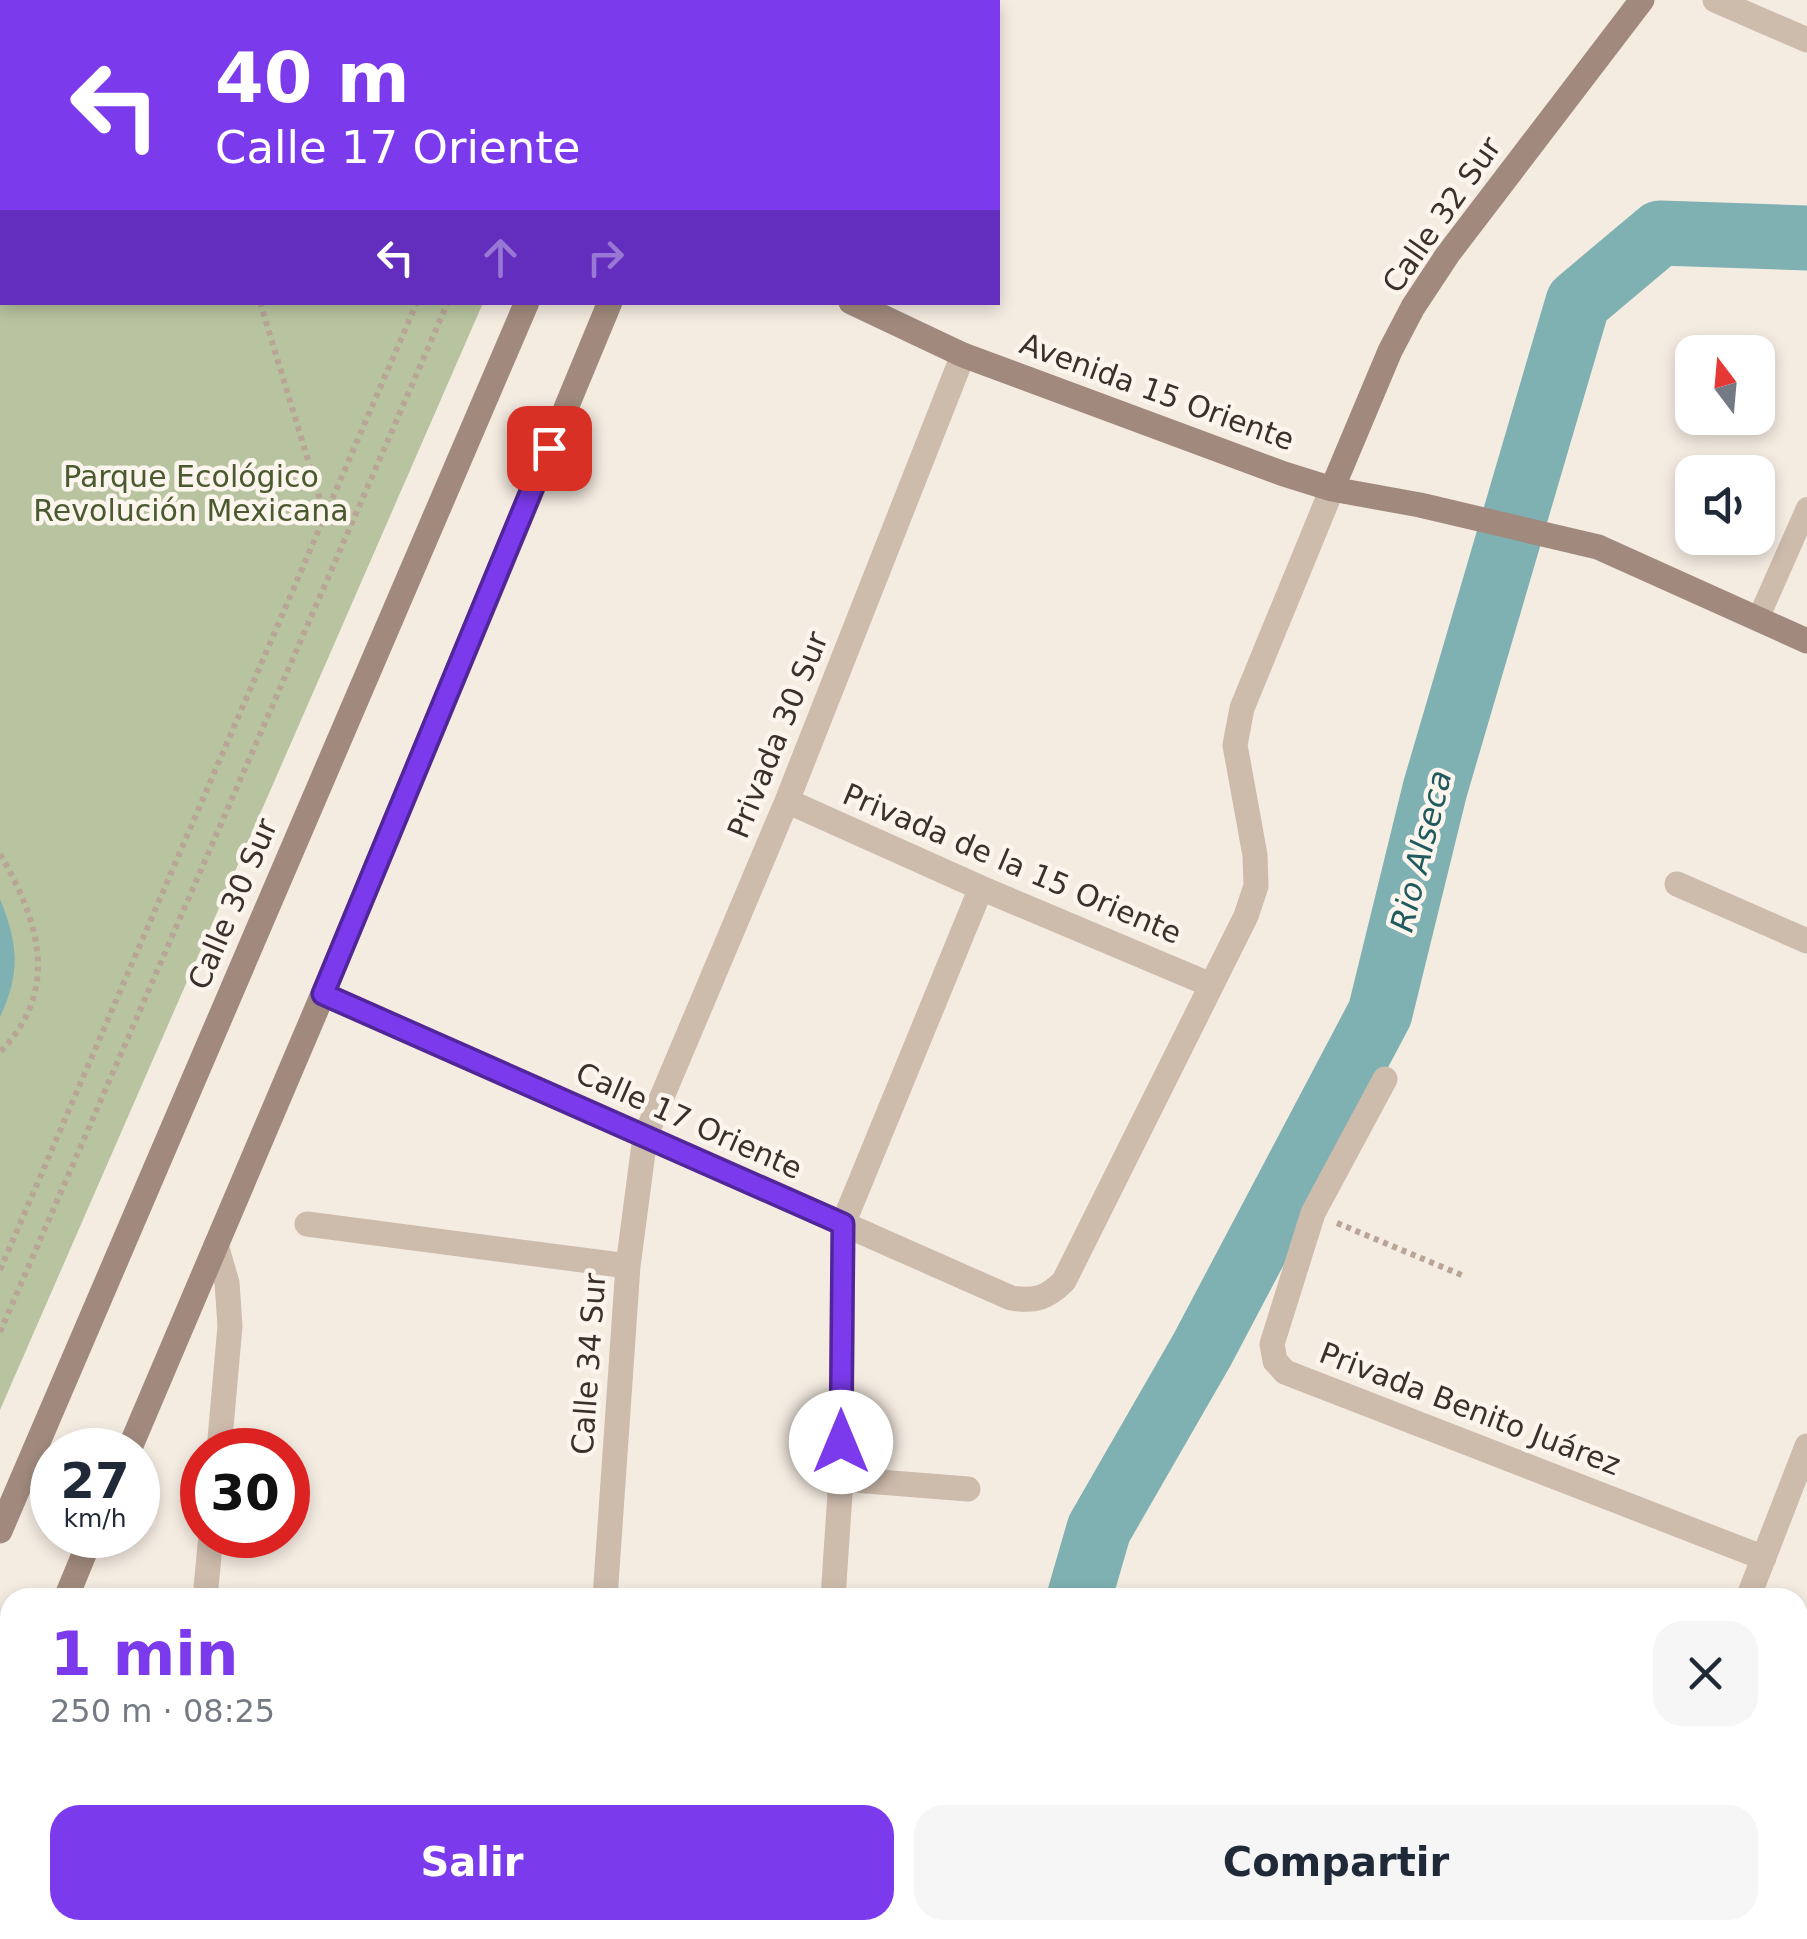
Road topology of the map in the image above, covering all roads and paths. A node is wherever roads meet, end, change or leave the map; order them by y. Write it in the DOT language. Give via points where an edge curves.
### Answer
graph roads {
  1 [pos="1642,0"];
  2 [pos="1715,0"];
  3 [pos="1807,40"];
  4 [pos="261,305"];
  5 [pos="416,305"];
  6 [pos="447,305"];
  7 [pos="525,305"];
  8 [pos="609,305"];
  9 [pos="857,305"];
  10 [pos="963,355"];
  11 [pos="1332,489"];
  12 [pos="1807,508"];
  13 [pos="324,514"];
  14 [pos="1758,619"];
  15 [pos="1807,641"];
  16 [pos="787,802"];
  17 [pos="0,854"];
  18 [pos="1677,884"];
  19 [pos="980,888"];
  20 [pos="1807,941"];
  21 [pos="1211,985"];
  22 [pos="323,994"];
  23 [pos="0,1052"];
  24 [pos="1385,1079"];
  25 [pos="646,1137"];
  26 [pos="1313,1213"];
  27 [pos="306,1224"];
  28 [pos="843,1224"];
  29 [pos="216,1245"];
  30 [pos="628,1266"];
  31 [pos="0,1270"];
  32 [pos="1464,1276"];
  33 [pos="0,1332"];
  34 [pos="137,1428"];
  35 [pos="220,1428"];
  36 [pos="1807,1446"];
  37 [pos="841,1479"];
  38 [pos="968,1489"];
  39 [pos="0,1531"];
  40 [pos="83,1558"];
  41 [pos="209,1558"];
  42 [pos="1764,1558"];
  43 [pos="70,1588"];
  44 [pos="206,1588"];
  45 [pos="606,1588"];
  46 [pos="834,1588"];
  47 [pos="1752,1588"];
  1 -- 11 [label="main road, Calle 32 Sur" via="1414,307"];
  2 -- 3 [label="street"];
  4 -- 13 [label="path"];
  5 -- 13 [label="path"];
  6 -- 33 [label="path"];
  7 -- 39 [label="main road, Calle 30 Sur"];
  8 -- 22 [label="main road"];
  9 -- 10 [label="main road, Avenida 15 Oriente"];
  10 -- 11 [label="main road, Avenida 15 Oriente"];
  10 -- 16 [label="street, Privada 30 Sur"];
  11 -- 14 [label="main road, Avenida 15 Oriente" via="1598,547"];
  11 -- 21 [label="street" via="1242,708 1236,745 1256,886"];
  12 -- 14 [label="lane"];
  13 -- 31 [label="path"];
  14 -- 15 [label="main road, Avenida 15 Oriente"];
  16 -- 19 [label="street, Privada de la 15 Oriente"];
  16 -- 25 [label="street, Privada 30 Sur"];
  17 -- 23 [label="path" via="29,910 40,955 29,1010"];
  18 -- 20 [label="street"];
  19 -- 21 [label="street, Privada de la 15 Oriente"];
  19 -- 28 [label="street"];
  21 -- 28 [label="street, Calle 17 Oriente" via="1064,1281 1051,1294 1031,1302 1011,1298"];
  22 -- 25 [label="street, Calle 17 Oriente"];
  22 -- 29 [label="main road"];
  24 -- 26 [label="street, Privada Benito Juárez"];
  25 -- 28 [label="street, Calle 17 Oriente"];
  25 -- 30 [label="street, Calle 34 Sur"];
  26 -- 32 [label="path"];
  26 -- 42 [label="street, Privada Benito Juárez" via="1272,1344 1284,1372"];
  27 -- 30 [label="street"];
  28 -- 37 [label="street"];
  29 -- 34 [label="main road"];
  29 -- 35 [label="street" via="230,1326"];
  30 -- 45 [label="street, Calle 34 Sur"];
  36 -- 42 [label="street"];
  37 -- 38 [label="street"];
  37 -- 46 [label="street"];
  40 -- 43 [label="main road"];
  41 -- 44 [label="street"];
  42 -- 47 [label="street"];
}
